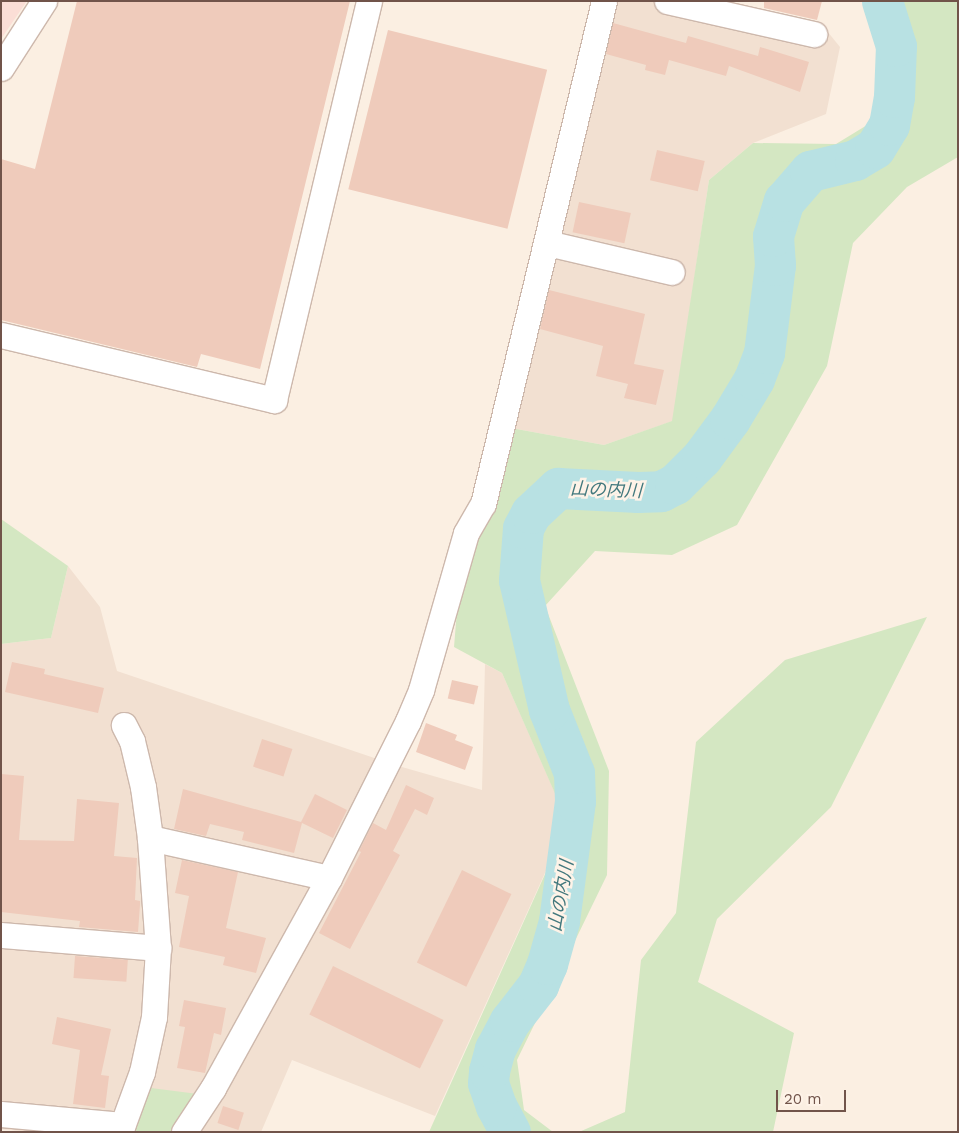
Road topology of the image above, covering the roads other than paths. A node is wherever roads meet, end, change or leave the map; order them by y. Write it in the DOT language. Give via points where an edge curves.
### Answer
graph roads {
  1 [pos="44,1"];
  2 [pos="369,1"];
  3 [pos="604,1"];
  4 [pos="667,1"];
  5 [pos="814,34"];
  6 [pos="1,68"];
  7 [pos="547,243"];
  8 [pos="672,272"];
  9 [pos="1,335"];
  10 [pos="124,725"];
  11 [pos="150,838"];
  12 [pos="329,878"];
  13 [pos="1,935"];
  14 [pos="158,948"];
  15 [pos="1,1114"];
  16 [pos="121,1128"];
  17 [pos="184,1132"];
  1 -- 6 [label="street"];
  2 -- 9 [label="street" via="274,400"];
  3 -- 7 [label="street"];
  4 -- 5 [label="street"];
  7 -- 8 [label="street"];
  7 -- 12 [label="street" via="483,504 466,532 421,690"];
  10 -- 11 [label="street" via="138,769"];
  11 -- 12 [label="street"];
  11 -- 14 [label="street"];
  12 -- 17 [label="street" via="213,1088"];
  13 -- 14 [label="street"];
  14 -- 16 [label="street" via="154,1017 142,1072"];
  15 -- 16 [label="street"];
}
